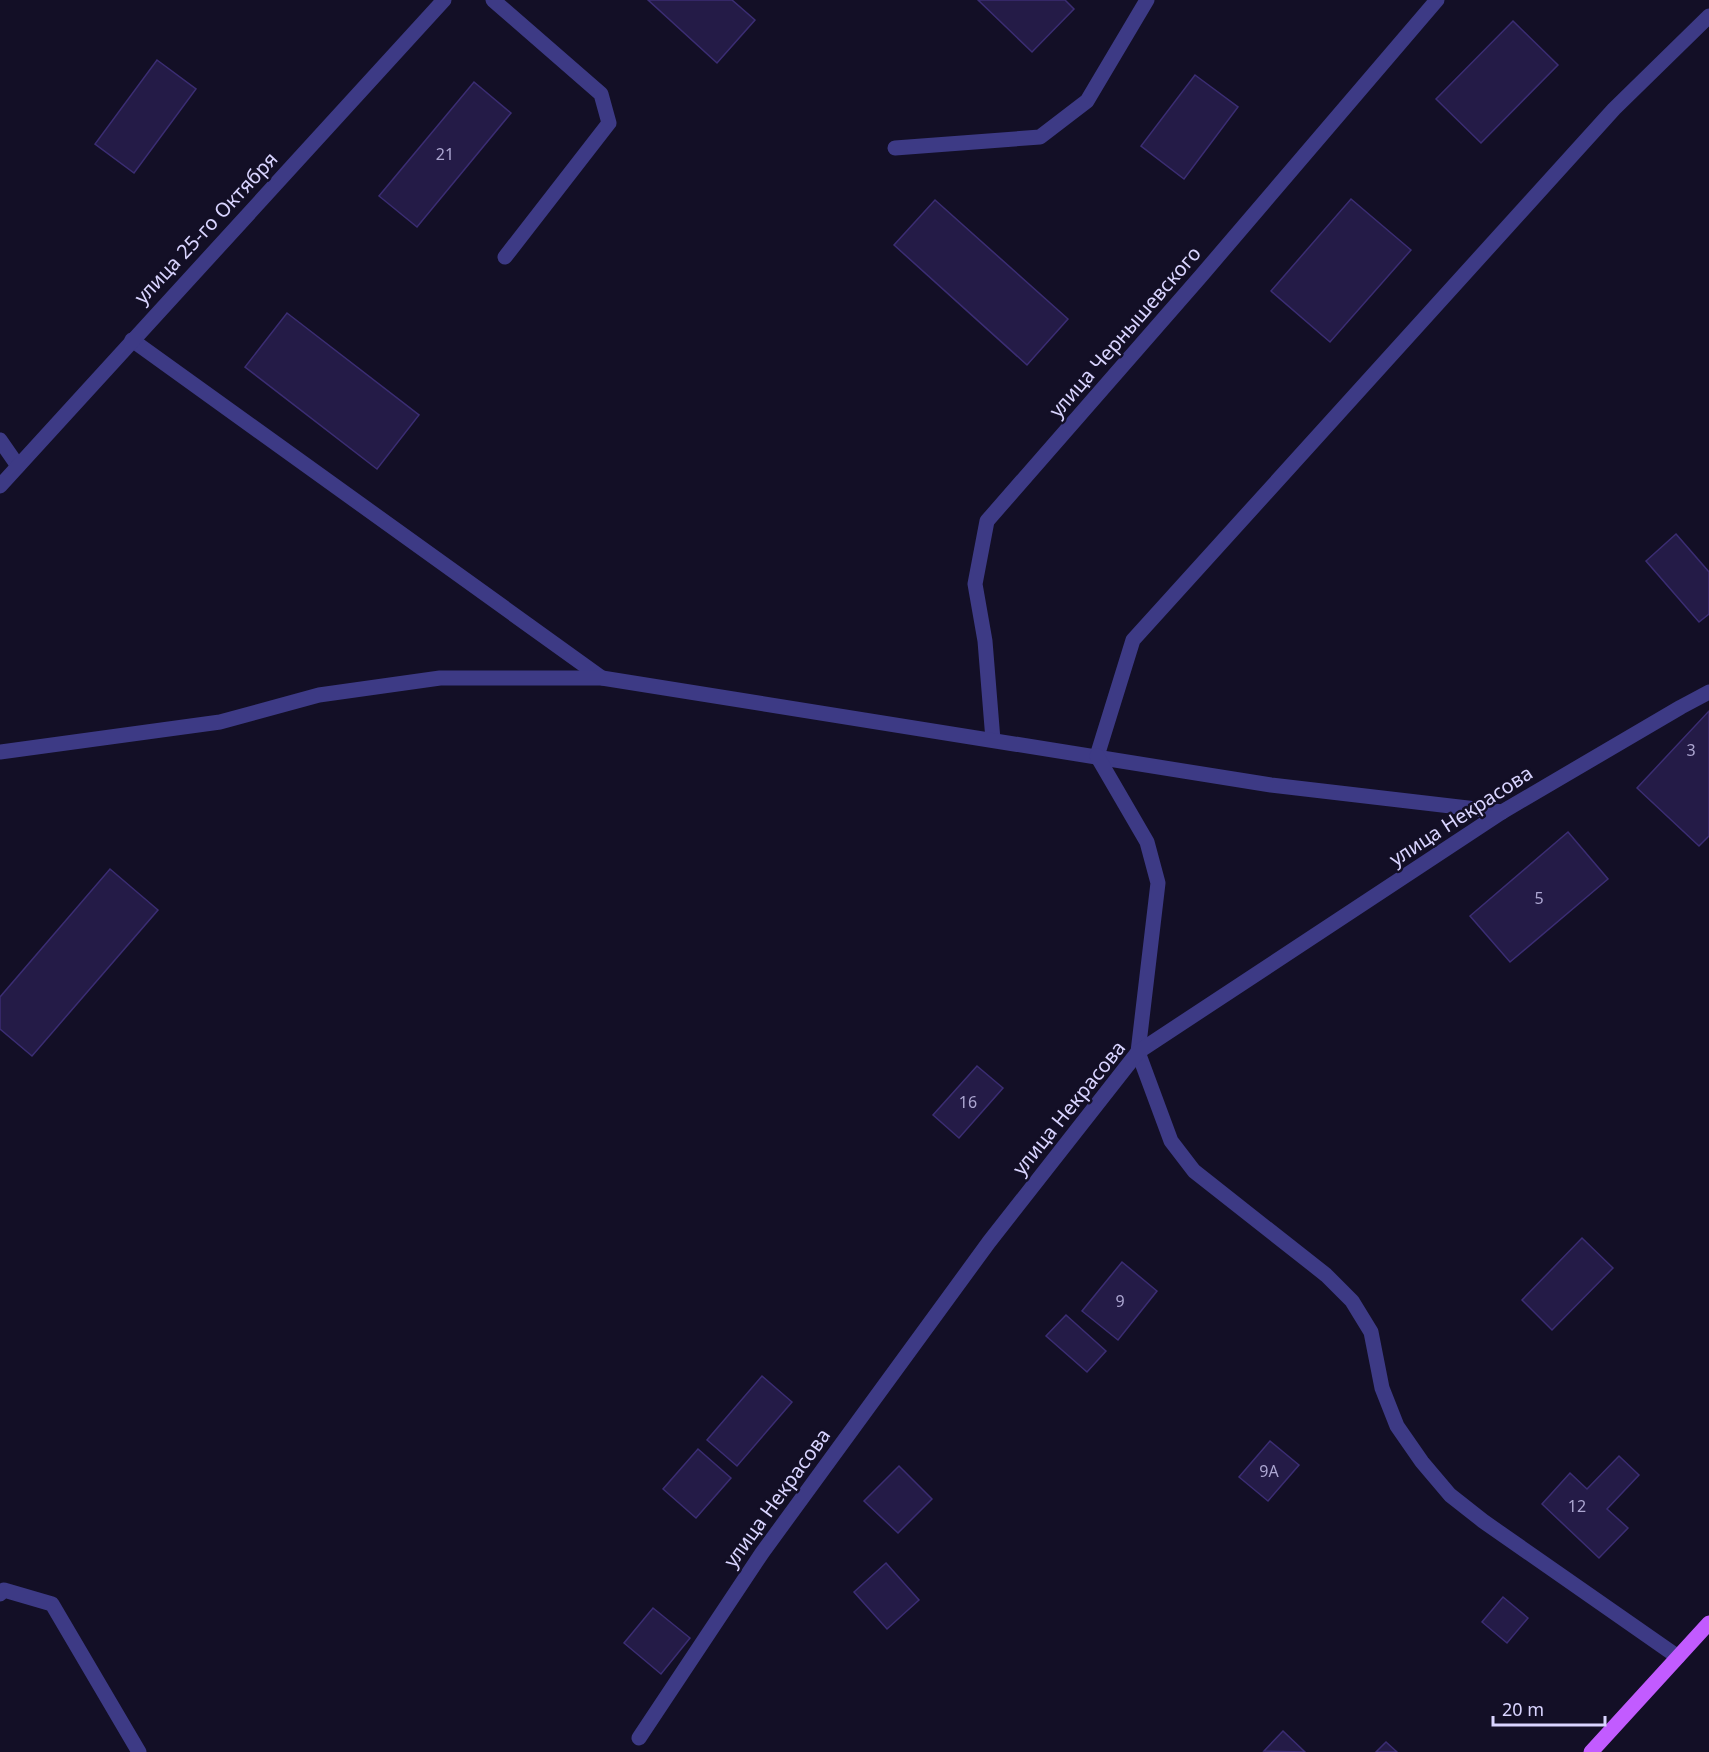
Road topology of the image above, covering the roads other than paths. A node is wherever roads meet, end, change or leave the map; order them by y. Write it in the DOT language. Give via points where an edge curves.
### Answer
graph roads {
  1 [pos="444,0"];
  2 [pos="493,0"];
  3 [pos="1147,0"];
  4 [pos="1437,0"];
  5 [pos="1709,16"];
  6 [pos="895,148"];
  7 [pos="505,257"];
  8 [pos="132,340"];
  9 [pos="0,440"];
  10 [pos="18,465"];
  11 [pos="0,486"];
  12 [pos="602,678"];
  13 [pos="1709,692"];
  14 [pos="993,740"];
  15 [pos="0,752"];
  16 [pos="1097,756"];
  17 [pos="1502,812"];
  18 [pos="1138,1052"];
  19 [pos="0,1594"];
  20 [pos="1709,1623"];
  21 [pos="1678,1656"];
  22 [pos="639,1738"];
  23 [pos="140,1752"];
  24 [pos="1591,1752"];
  1 -- 8 [label="street, улица 25-го Октября"];
  2 -- 7 [label="street" via="602,94 609,123"];
  3 -- 6 [label="street" via="1087,101 1040,137"];
  4 -- 14 [label="street, улица Чернышевского" via="987,522 975,584"];
  5 -- 16 [label="street" via="1614,109 1133,640"];
  8 -- 10 [label="street, улица 25-го Октября"];
  8 -- 12 [label="street"];
  9 -- 10 [label="street"];
  10 -- 11 [label="street, улица 25-го Октября"];
  12 -- 14 [label="street"];
  12 -- 15 [label="street" via="440,678 319,695 220,722"];
  13 -- 17 [label="street, улица Некрасова"];
  14 -- 16 [label="street"];
  16 -- 17 [label="street" via="1271,785"];
  16 -- 18 [label="street" via="1147,842 1158,883"];
  17 -- 18 [label="street, улица Некрасова"];
  18 -- 21 [label="street" via="1171,1141 1194,1172 1326,1275 1352,1301 1371,1332 1382,1388 1397,1426 1450,1495"];
  18 -- 22 [label="street, улица Некрасова" via="961,1279 762,1553"];
  19 -- 23 [label="street" via="4,1590 52,1604"];
  20 -- 21 [label="main road"];
  21 -- 24 [label="main road"];
}
